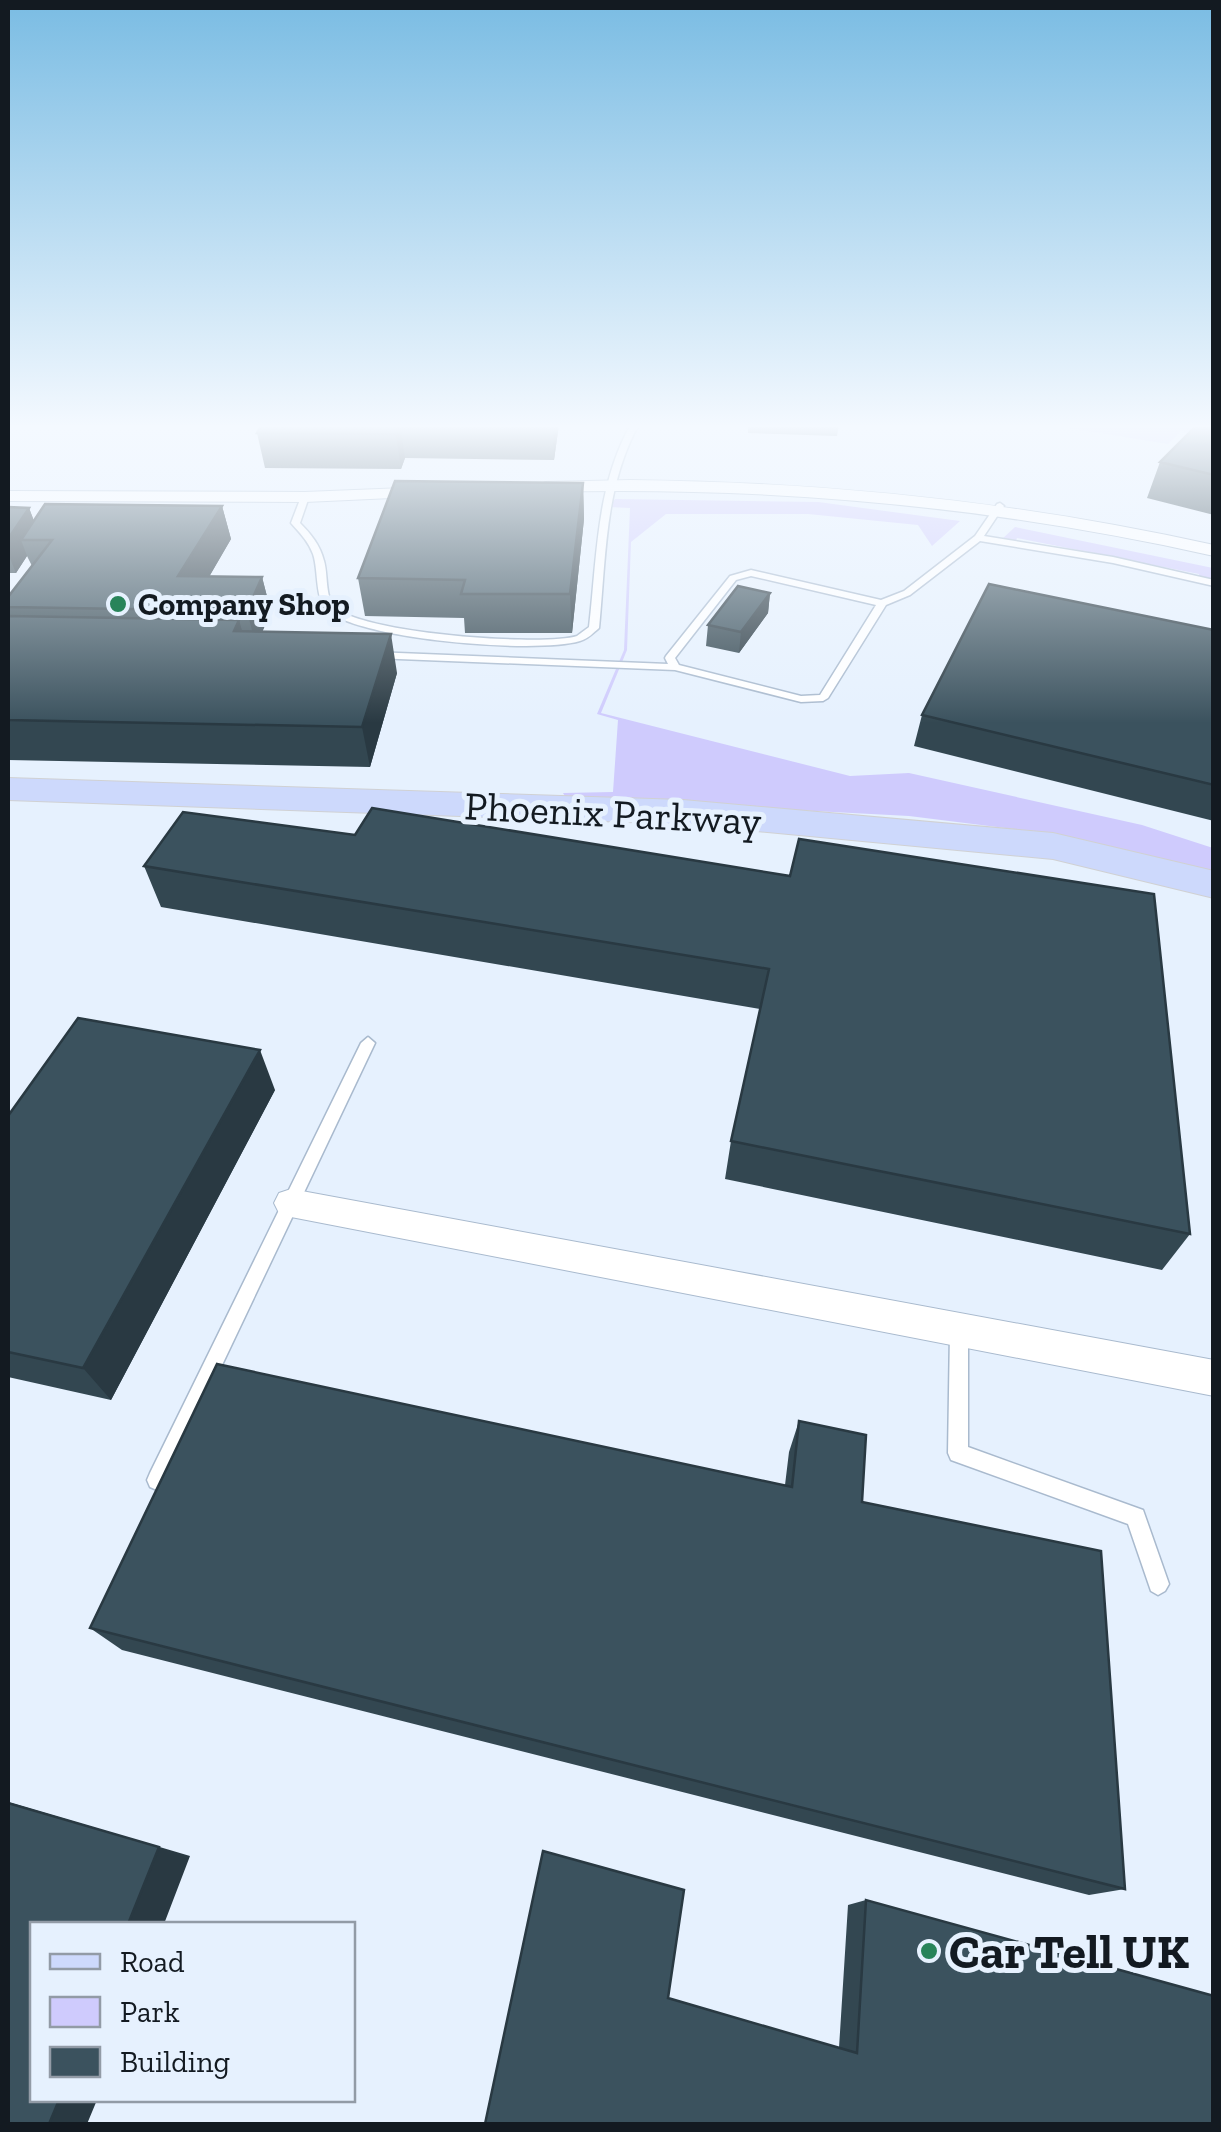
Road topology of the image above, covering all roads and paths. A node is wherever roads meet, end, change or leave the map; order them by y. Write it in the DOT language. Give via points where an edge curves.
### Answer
graph roads {
  1 [pos="295,523"];
  2 [pos="606,523"];
  3 [pos="988,523"];
  4 [pos="1101,523"];
  5 [pos="978,538"];
  6 [pos="1214,550"];
  7 [pos="1214,583"];
  8 [pos="882,604"];
  9 [pos="357,654"];
  10 [pos="675,668"];
  11 [pos="8,789"];
  12 [pos="1214,885"];
  13 [pos="368,1042"];
  14 [pos="291,1203"];
  15 [pos="960,1332"];
  16 [pos="1214,1378"];
  17 [pos="157,1480"];
  18 [pos="1158,1584"];
  1 -- 2 [label="lane" via="322,558 325,602 356,621 437,636 571,640 594,628"];
  3 -- 5 [label="lane"];
  4 -- 6 [label="street"];
  5 -- 7 [label="lane"];
  5 -- 8 [label="lane" via="907,594"];
  8 -- 10 [label="lane" via="823,698"];
  8 -- 10 [label="lane" via="751,574 733,578 670,658"];
  9 -- 10 [label="lane"];
  11 -- 12 [label="main road, Phoenix Parkway" via="683,812 1053,846"];
  13 -- 14 [label="lane"];
  14 -- 15 [label="street"];
  14 -- 17 [label="lane"];
  15 -- 16 [label="street"];
  15 -- 18 [label="lane" via="958,1453 1136,1516"];
}
